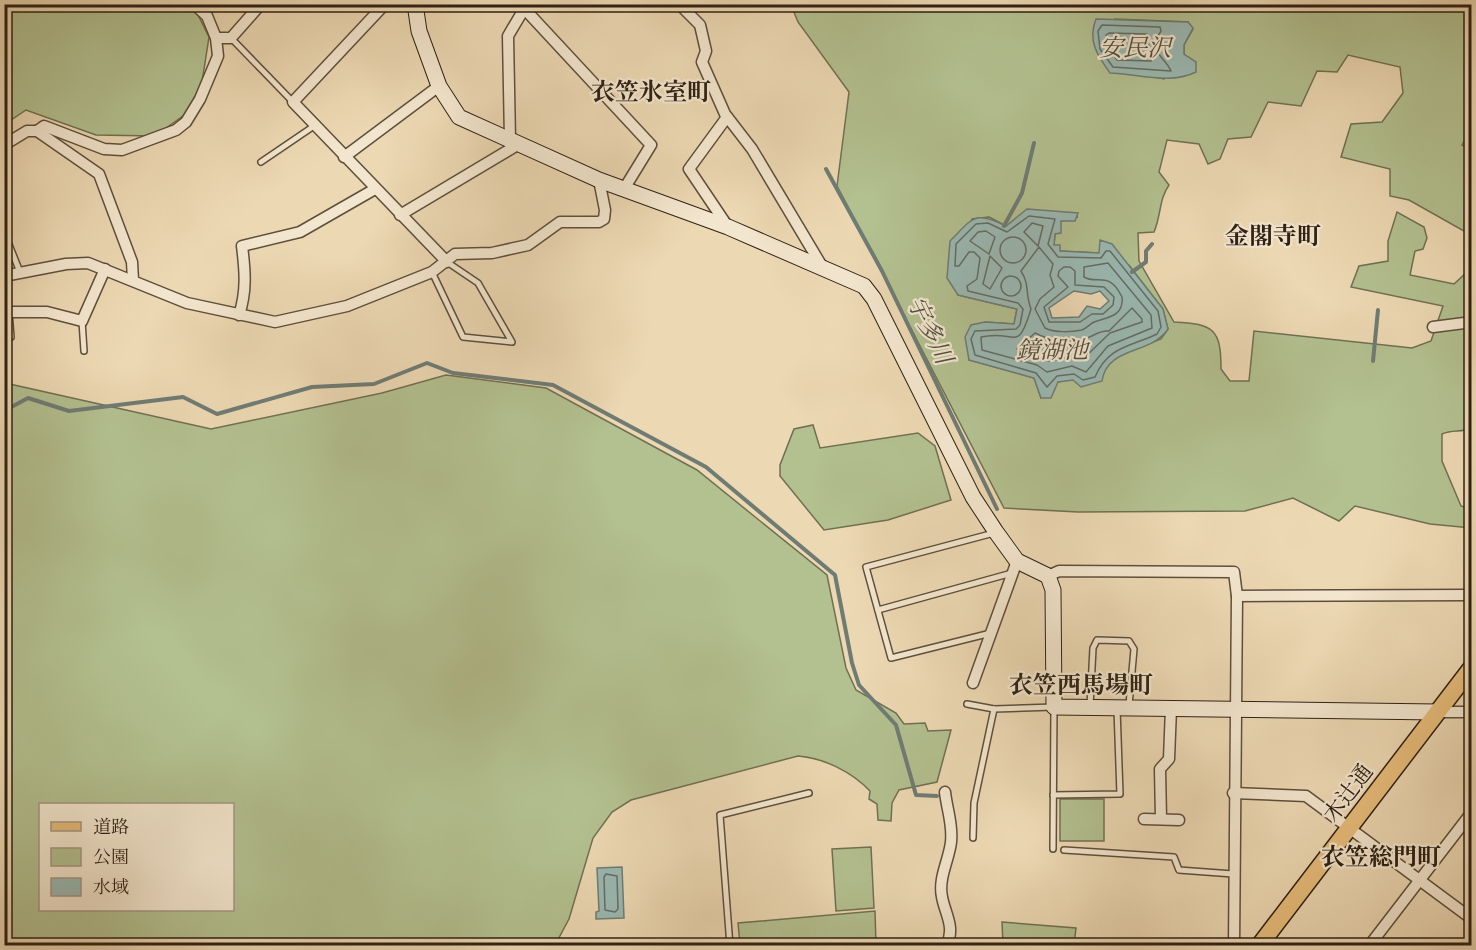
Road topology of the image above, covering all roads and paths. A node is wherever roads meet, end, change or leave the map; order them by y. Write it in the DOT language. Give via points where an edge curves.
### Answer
graph roads {
  1 [pos="194,4"];
  2 [pos="261,4"];
  3 [pos="386,4"];
  4 [pos="415,4"];
  5 [pos="679,4"];
  6 [pos="522,7"];
  7 [pos="216,38"];
  8 [pos="231,38"];
  9 [pos="439,86"];
  10 [pos="293,102"];
  11 [pos="727,117"];
  12 [pos="314,126"];
  13 [pos="37,131"];
  14 [pos="515,142"];
  15 [pos="4,145"];
  16 [pos="344,158"];
  17 [pos="261,162"];
  18 [pos="599,180"];
  19 [pos="375,189"];
  20 [pos="624,189"];
  21 [pos="400,215"];
  22 [pos="728,227"];
  23 [pos="4,232"];
  24 [pos="447,262"];
  25 [pos="105,269"];
  26 [pos="824,269"];
  27 [pos="432,272"];
  28 [pos="21,274"];
  29 [pos="4,276"];
  30 [pos="133,280"];
  31 [pos="7,312"];
  32 [pos="239,315"];
  33 [pos="82,321"];
  34 [pos="1472,322"];
  35 [pos="1433,327"];
  36 [pos="10,337"];
  37 [pos="84,351"];
  38 [pos="996,532"];
  39 [pos="1015,567"];
  40 [pos="1048,576"];
  41 [pos="1472,595"];
  42 [pos="1237,596"];
  43 [pos="878,610"];
  44 [pos="992,632"];
  45 [pos="1472,667"];
  46 [pos="973,683"];
  47 [pos="967,704"];
  48 [pos="1054,707"];
  49 [pos="1089,708"];
  50 [pos="1123,708"];
  51 [pos="1171,708"];
  52 [pos="994,709"];
  53 [pos="1235,709"];
  54 [pos="1437,712"];
  55 [pos="1472,712"];
  56 [pos="945,792"];
  57 [pos="809,793"];
  58 [pos="1233,793"];
  59 [pos="1053,795"];
  60 [pos="1472,812"];
  61 [pos="1144,819"];
  62 [pos="1161,819"];
  63 [pos="1179,820"];
  64 [pos="1350,828"];
  65 [pos="973,838"];
  66 [pos="1053,849"];
  67 [pos="1064,850"];
  68 [pos="1233,874"];
  69 [pos="1418,879"];
  70 [pos="1472,919"];
  71 [pos="730,945"];
  72 [pos="946,945"];
  73 [pos="1234,945"];
  74 [pos="1259,945"];
  75 [pos="1369,945"];
  1 -- 7 [label="street" via="207,16"];
  2 -- 8 [label="street"];
  3 -- 10 [label="street"];
  4 -- 9 [label="street" via="419,31"];
  5 -- 11 [label="street" via="700,25 706,51 702,62"];
  6 -- 14 [label="street" via="508,36"];
  6 -- 20 [label="street" via="651,145"];
  7 -- 8 [label="street"];
  7 -- 13 [label="street" via="218,56 204,89 186,122 176,130 122,150 104,149 44,126"];
  8 -- 10 [label="lane"];
  9 -- 14 [label="street" via="459,117"];
  9 -- 16 [label="street"];
  10 -- 12 [label="street"];
  11 -- 22 [label="street" via="689,169"];
  11 -- 26 [label="street" via="752,149"];
  12 -- 16 [label="street"];
  12 -- 17 [label="lane"];
  13 -- 15 [label="street" via="27,131"];
  13 -- 30 [label="street" via="99,174 132,262"];
  14 -- 18 [label="street"];
  14 -- 21 [label="street"];
  16 -- 19 [label="street"];
  18 -- 20 [label="street"];
  18 -- 24 [label="street" via="605,210 604,219 599,222 560,222 528,245 492,253 455,254"];
  19 -- 21 [label="street"];
  19 -- 32 [label="street" via="300,232 242,246 245,287"];
  20 -- 22 [label="street"];
  21 -- 24 [label="street"];
  22 -- 26 [label="street"];
  23 -- 28 [label="lane"];
  24 -- 27 [label="street"];
  24 -- 27 [label="lane" via="478,283 512,342 463,337"];
  25 -- 28 [label="street" via="88,263 66,264"];
  25 -- 30 [label="street"];
  25 -- 33 [label="street"];
  26 -- 38 [label="street" via="864,286 874,299 973,496"];
  27 -- 32 [label="street" via="347,306 276,322"];
  28 -- 29 [label="street"];
  30 -- 32 [label="street" via="187,303"];
  31 -- 33 [label="street" via="47,312"];
  31 -- 36 [label="lane"];
  33 -- 37 [label="lane"];
  34 -- 35 [label="street"];
  38 -- 39 [label="street"];
  38 -- 43 [label="lane" via="866,567"];
  39 -- 40 [label="street"];
  39 -- 43 [label="lane"];
  39 -- 44 [label="street"];
  40 -- 42 [label="street" via="1059,571 1234,572"];
  40 -- 48 [label="street" via="1053,590"];
  41 -- 42 [label="street"];
  42 -- 53 [label="street"];
  43 -- 44 [label="lane" via="891,658"];
  44 -- 46 [label="street"];
  45 -- 54 [label="main road, 木辻通"];
  47 -- 52 [label="lane"];
  48 -- 49 [label="street"];
  48 -- 52 [label="lane"];
  48 -- 59 [label="lane"];
  49 -- 50 [label="street"];
  49 -- 50 [label="lane" via="1093,648 1097,640 1130,641 1134,649"];
  50 -- 51 [label="street"];
  50 -- 59 [label="lane" via="1120,794"];
  51 -- 53 [label="street"];
  51 -- 62 [label="street" via="1168,759 1160,769"];
  52 -- 65 [label="lane" via="974,802"];
  53 -- 54 [label="street"];
  53 -- 58 [label="street"];
  54 -- 55 [label="street"];
  54 -- 64 [label="main road, 木辻通"];
  56 -- 72 [label="street" via="952,820 941,894 951,930"];
  57 -- 71 [label="lane" via="720,815"];
  58 -- 64 [label="street" via="1306,796"];
  58 -- 68 [label="street"];
  59 -- 66 [label="lane"];
  60 -- 69 [label="street"];
  61 -- 62 [label="street"];
  62 -- 63 [label="street"];
  64 -- 69 [label="street"];
  64 -- 74 [label="main road, 木辻通"];
  67 -- 68 [label="lane" via="1174,857 1179,870"];
  68 -- 73 [label="street"];
  69 -- 70 [label="street"];
  69 -- 75 [label="street"];
}
